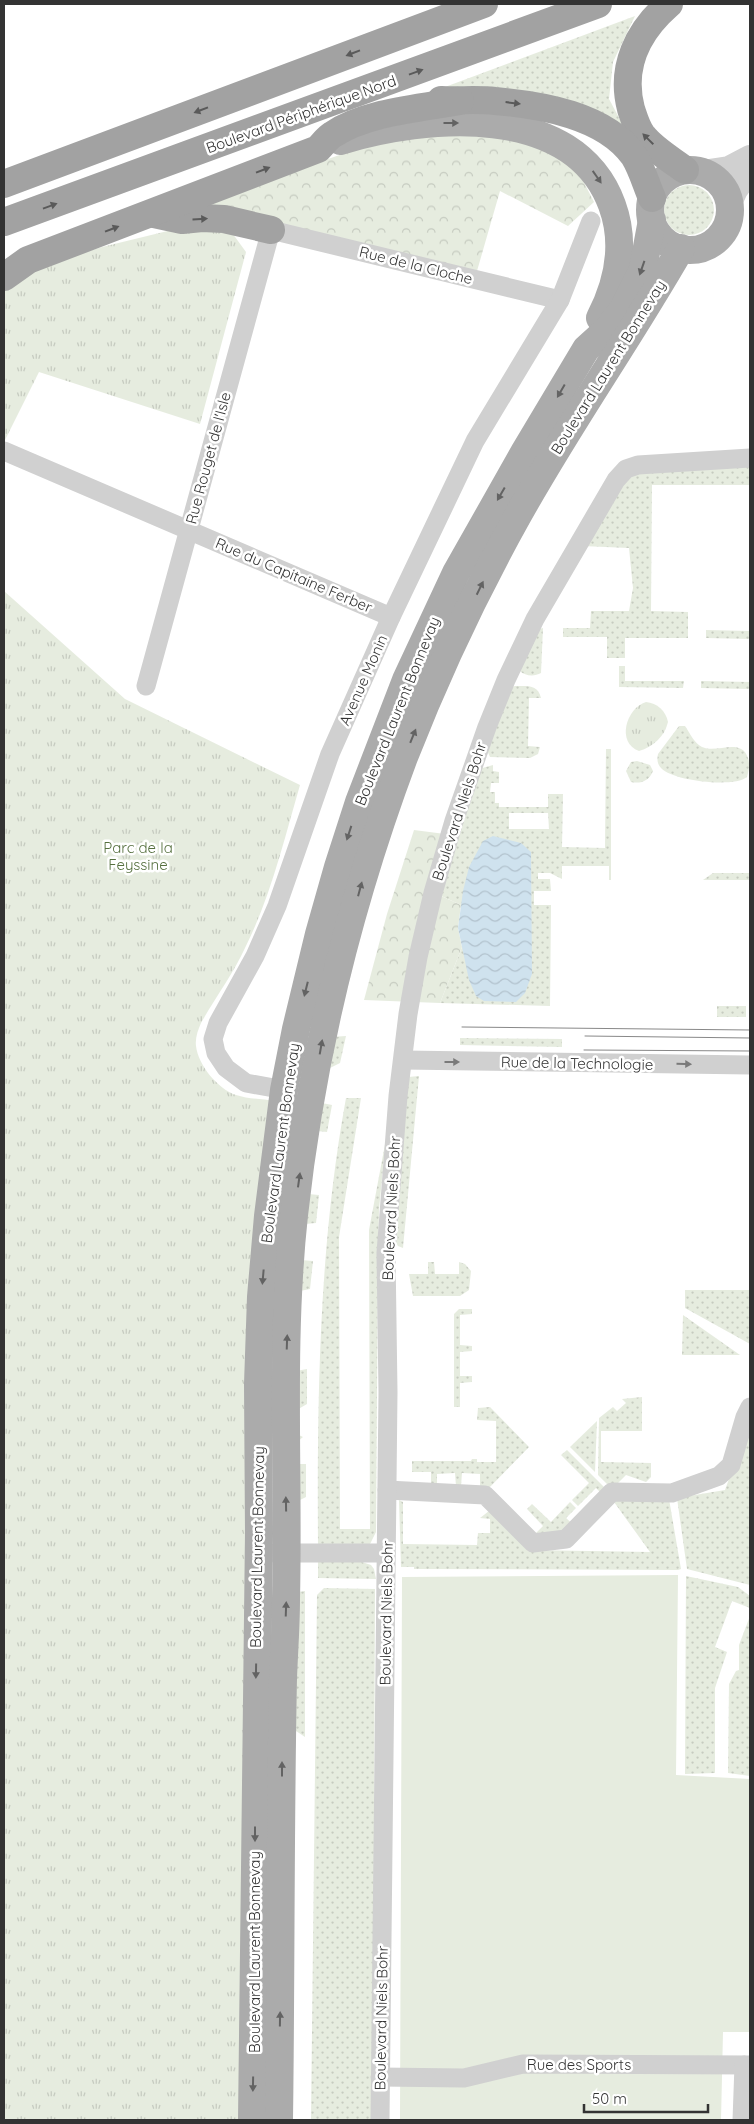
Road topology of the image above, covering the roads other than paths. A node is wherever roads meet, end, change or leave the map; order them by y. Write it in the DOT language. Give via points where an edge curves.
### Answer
graph roads {
  1 [pos="484,4"];
  2 [pos="598,4"];
  3 [pos="670,4"];
  4 [pos="361,92"];
  5 [pos="460,101"];
  6 [pos="318,149"];
  7 [pos="750,157"];
  8 [pos="694,171"];
  9 [pos="750,171"];
  10 [pos="4,184"];
  11 [pos="729,205"];
  12 [pos="652,209"];
  13 [pos="153,213"];
  14 [pos="591,221"];
  15 [pos="4,222"];
  16 [pos="271,230"];
  17 [pos="681,248"];
  18 [pos="4,276"];
  19 [pos="560,300"];
  20 [pos="586,349"];
  21 [pos="4,451"];
  22 [pos="750,458"];
  23 [pos="188,530"];
  24 [pos="391,617"];
  25 [pos="146,686"];
  26 [pos="403,1060"];
  27 [pos="750,1065"];
  28 [pos="284,1090"];
  29 [pos="312,1095"];
  30 [pos="750,1407"];
  31 [pos="387,1490"];
  32 [pos="258,1552"];
  33 [pos="286,1553"];
  34 [pos="386,1553"];
  35 [pos="747,2065"];
  36 [pos="380,2078"];
  37 [pos="252,2120"];
  38 [pos="280,2120"];
  39 [pos="380,2120"];
  40 [pos="742,2120"];
  1 -- 10 [label="highway, one-way"];
  4 -- 2 [label="highway, Boulevard Périphérique Nord, one-way"];
  8 -- 3 [label="highway, one-way" via="644,137 636,125 628,96 633,52 648,26"];
  4 -- 5 [label="highway" via="392,100"];
  15 -- 4 [label="highway, Boulevard Périphérique Nord, one-way"];
  5 -- 6 [label="highway" via="408,110 353,125 331,135"];
  5 -- 12 [label="highway, one-way" via="493,101 549,109 598,127 614,137 634,157"];
  13 -- 6 [label="highway, one-way"];
  6 -- 20 [label="main road, one-way" via="375,131 440,123 472,123 526,130 558,142 579,156 609,197 619,246 613,291"];
  7 -- 8 [label="street" via="729,168"];
  8 -- 11 [label="main road" via="710,175 723,187"];
  8 -- 12 [label="main road, Boulevard Laurent Bonnevay" via="674,173 664,179 657,188"];
  9 -- 11 [label="street"];
  11 -- 17 [label="main road" via="727,224 716,239 700,248"];
  12 -- 17 [label="main road" via="662,238"];
  12 -- 20 [label="main road, Boulevard Laurent Bonnevay, one-way" via="643,269 624,309"];
  13 -- 16 [label="highway, one-way" via="182,220 224,219"];
  18 -- 13 [label="highway, one-way" via="28,260"];
  14 -- 19 [label="street, Avenue Monin"];
  16 -- 19 [label="street, Rue de la Cloche"];
  16 -- 23 [label="street, Rue Rouget de l'Isle"];
  29 -- 17 [label="main road, Boulevard Laurent Bonnevay, one-way" via="324,1028 364,874 430,694 517,516"];
  19 -- 24 [label="street, Avenue Monin" via="475,441"];
  20 -- 28 [label="main road, Boulevard Laurent Bonnevay, one-way" via="456,573 393,713 338,867 302,1003"];
  21 -- 23 [label="street, Rue du Capitaine Ferber"];
  22 -- 26 [label="street, Boulevard Niels Bohr" via="647,463 626,469 616,480 534,619 487,727 432,892 418,956"];
  23 -- 24 [label="street, Rue du Capitaine Ferber"];
  23 -- 25 [label="street, Rue Rouget de l'Isle"];
  24 -- 28 [label="street, Avenue Monin" via="330,754 277,906 213,1039 216,1053 226,1068 246,1082"];
  26 -- 27 [label="street, Rue de la Technologie, one-way"];
  26 -- 31 [label="street, Boulevard Niels Bohr" via="386,1253"];
  28 -- 29 [label="street, Avenue Monin"];
  28 -- 32 [label="main road, Boulevard Laurent Bonnevay, one-way" via="261,1297"];
  33 -- 29 [label="main road, Boulevard Laurent Bonnevay, one-way" via="288,1310 294,1216"];
  30 -- 31 [label="street" via="732,1465 718,1476 672,1493 612,1492 566,1539 533,1543 485,1495"];
  31 -- 34 [label="street, Boulevard Niels Bohr"];
  32 -- 33 [label="street"];
  32 -- 37 [label="main road, Boulevard Laurent Bonnevay, one-way"];
  33 -- 34 [label="street"];
  38 -- 33 [label="main road, Boulevard Laurent Bonnevay, one-way"];
  34 -- 36 [label="street, Boulevard Niels Bohr"];
  35 -- 36 [label="street, Rue des Sports" via="523,2064 464,2078"];
  35 -- 40 [label="street"];
  36 -- 39 [label="street, Boulevard Niels Bohr"];
}
